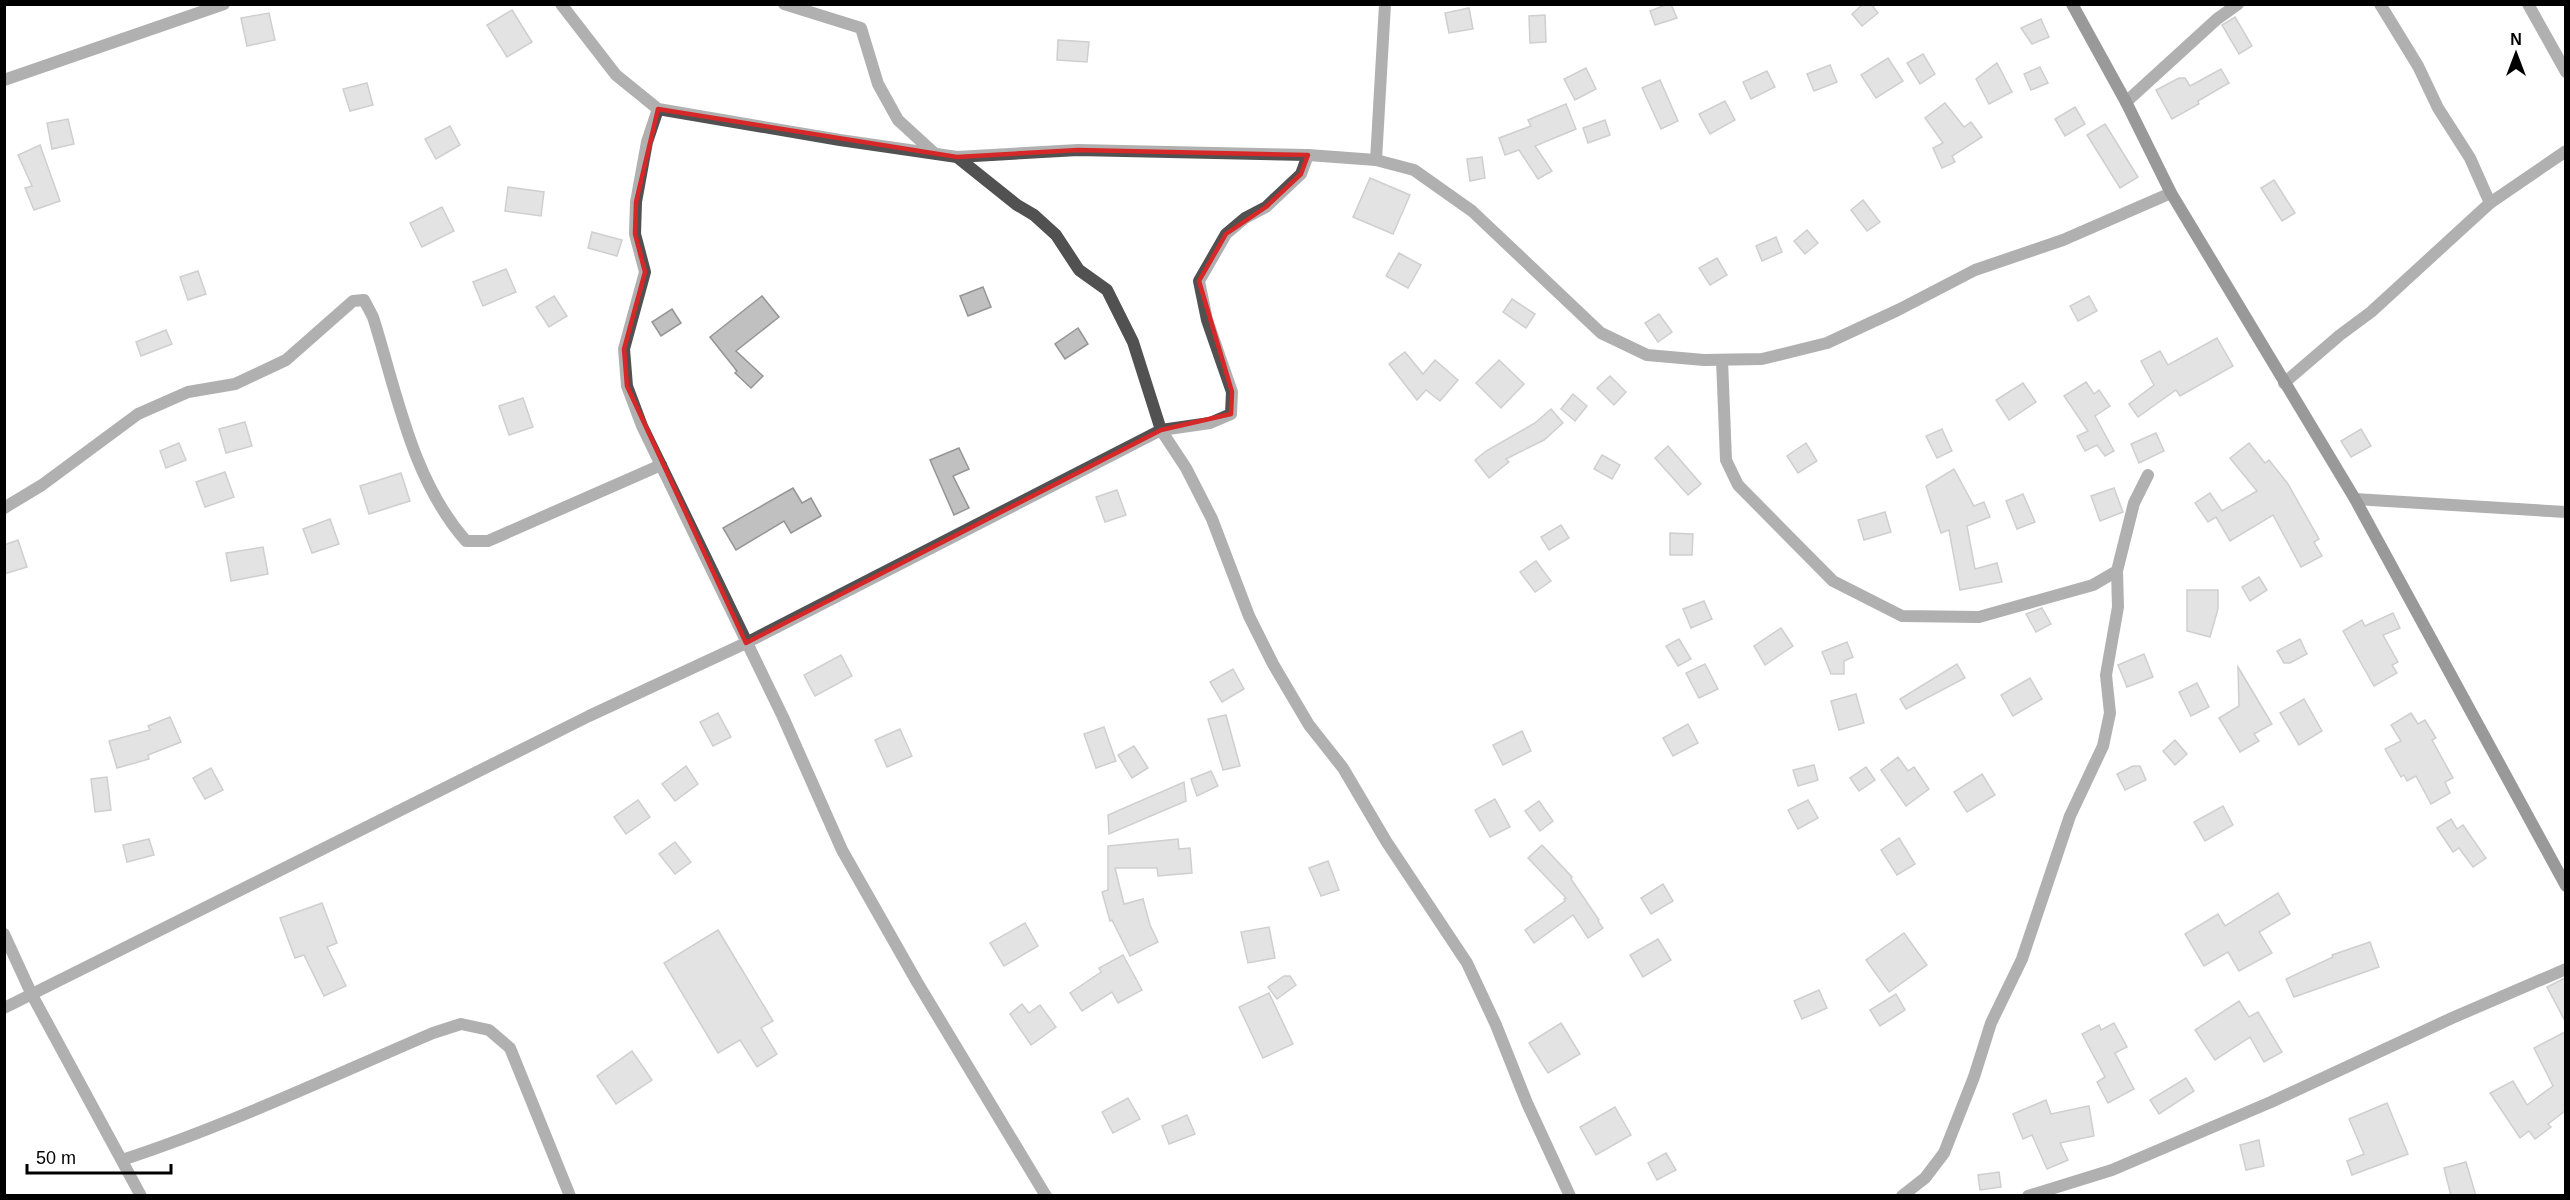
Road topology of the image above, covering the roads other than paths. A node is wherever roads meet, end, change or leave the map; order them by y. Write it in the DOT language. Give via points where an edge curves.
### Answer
graph roads {
  1 [pos="224,4"];
  2 [pos="561,4"];
  3 [pos="784,4"];
  4 [pos="1385,4"];
  5 [pos="2072,4"];
  6 [pos="2238,4"];
  7 [pos="2380,4"];
  8 [pos="2528,4"];
  9 [pos="2565,72"];
  10 [pos="4,80"];
  11 [pos="2126,102"];
  12 [pos="658,109"];
  13 [pos="2565,151"];
  14 [pos="934,153"];
  15 [pos="1308,155"];
  16 [pos="957,157"];
  17 [pos="1376,159"];
  18 [pos="2171,193"];
  19 [pos="2490,203"];
  20 [pos="1722,360"];
  21 [pos="2284,383"];
  22 [pos="1161,430"];
  23 [pos="662,465"];
  24 [pos="2148,475"];
  25 [pos="2355,499"];
  26 [pos="4,508"];
  27 [pos="2565,512"];
  28 [pos="2117,571"];
  29 [pos="746,643"];
  30 [pos="2565,883"];
  31 [pos="4,934"];
  32 [pos="2565,969"];
  33 [pos="32,995"];
  34 [pos="4,1008"];
  35 [pos="122,1160"];
  36 [pos="141,1196"];
  37 [pos="570,1196"];
  38 [pos="1046,1196"];
  39 [pos="1570,1196"];
  40 [pos="1902,1196"];
  41 [pos="2028,1196"];
  1 -- 10 [label="street"];
  2 -- 12 [label="street" via="616,75"];
  3 -- 14 [label="street" via="861,28 878,84 898,120"];
  4 -- 17 [label="street"];
  5 -- 11 [label="street"];
  6 -- 11 [label="street"];
  7 -- 19 [label="street" via="2470,158"];
  8 -- 9 [label="street"];
  11 -- 18 [label="street"];
  12 -- 14 [label="street"];
  12 -- 23 [label="street" via="647,142 636,202 635,234 645,272 624,349 627,386"];
  13 -- 19 [label="street"];
  14 -- 16 [label="street"];
  15 -- 16 [label="street" via="1078,150"];
  15 -- 17 [label="street"];
  15 -- 22 [label="street" via="1301,174 1266,207 1226,234 1199,281 1207,320 1232,392 1231,414 1210,423"];
  16 -- 22 [label="street" via="1007,198 1034,214 1056,235 1079,270 1107,290 1133,342"];
  17 -- 20 [label="street" via="1414,170 1472,211 1601,333 1647,355"];
  18 -- 20 [label="street" via="2063,240 1975,270 1827,343 1762,359"];
  18 -- 21 [label="street"];
  19 -- 21 [label="street" via="2371,312"];
  20 -- 28 [label="street" via="1726,460 1738,485 1833,581 1902,616 1979,618 2093,585"];
  21 -- 25 [label="street"];
  22 -- 29 [label="street"];
  22 -- 39 [label="street" via="1212,519 1249,616 1273,664 1309,725 1343,768 1467,963"];
  23 -- 26 [label="street" via="488,541 466,541 452,524 415,456 373,317 364,300 353,301 286,360 235,384 188,393 138,414"];
  23 -- 29 [label="street"];
  24 -- 28 [label="street" via="2134,503"];
  25 -- 27 [label="street"];
  25 -- 30 [label="street"];
  28 -- 40 [label="street" via="2118,607 2106,675 2110,712 2103,746 2070,816 2022,959 1991,1023 1944,1153 1925,1178"];
  29 -- 33 [label="street"];
  29 -- 38 [label="street" via="842,850"];
  31 -- 33 [label="street"];
  32 -- 41 [label="street" via="2112,1170"];
  33 -- 34 [label="street"];
  33 -- 35 [label="street"];
  35 -- 36 [label="street"];
  35 -- 37 [label="street" via="255,1111 461,1024 489,1030 510,1048"];
}
